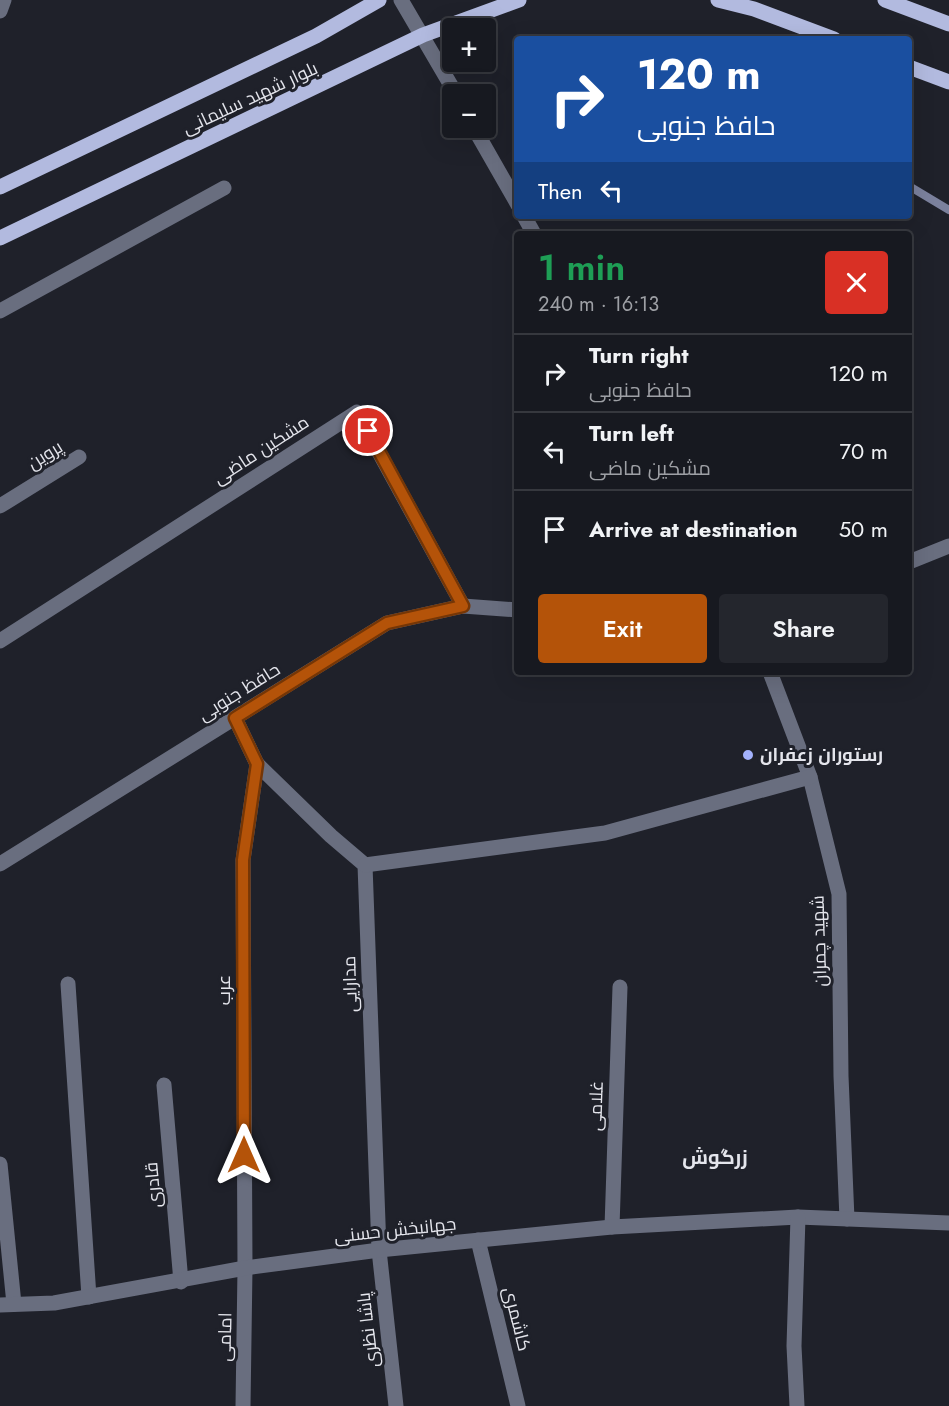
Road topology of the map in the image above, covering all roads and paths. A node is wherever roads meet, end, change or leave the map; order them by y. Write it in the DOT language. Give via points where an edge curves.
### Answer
graph roads {
  1 [pos="4,0"];
  2 [pos="379,0"];
  3 [pos="401,0"];
  4 [pos="519,0"];
  5 [pos="718,0"];
  6 [pos="885,0"];
  7 [pos="0,11"];
  8 [pos="949,24"];
  9 [pos="423,35"];
  10 [pos="826,36"];
  11 [pos="912,68"];
  12 [pos="949,82"];
  13 [pos="450,84"];
  14 [pos="480,138"];
  15 [pos="0,187"];
  16 [pos="224,188"];
  17 [pos="514,198"];
  18 [pos="0,238"];
  19 [pos="0,311"];
  20 [pos="79,457"];
  21 [pos="0,506"];
  22 [pos="948,548"];
  23 [pos="912,561"];
  24 [pos="463,606"];
  25 [pos="514,610"];
  26 [pos="0,641"];
  27 [pos="771,675"];
  28 [pos="235,718"];
  29 [pos="257,764"];
  30 [pos="810,777"];
  31 [pos="0,864"];
  32 [pos="366,864"];
  33 [pos="68,984"];
  34 [pos="620,987"];
  35 [pos="164,1085"];
  36 [pos="0,1164"];
  37 [pos="798,1217"];
  38 [pos="846,1219"];
  39 [pos="949,1223"];
  40 [pos="612,1227"];
  41 [pos="478,1240"];
  42 [pos="379,1250"];
  43 [pos="245,1268"];
  44 [pos="181,1282"];
  45 [pos="89,1297"];
  46 [pos="7,1304"];
  47 [pos="243,1406"];
  48 [pos="396,1406"];
  49 [pos="518,1406"];
  50 [pos="797,1406"];
  1 -- 7 [label="street"];
  2 -- 15 [label="main road, بلوار شهید سلیمانی" via="316,36"];
  3 -- 9 [label="street"];
  4 -- 9 [label="main road, بلوار شهید سلیمانی"];
  5 -- 10 [label="main road"];
  6 -- 8 [label="main road"];
  9 -- 13 [label="street"];
  9 -- 18 [label="main road, بلوار شهید سلیمانی"];
  11 -- 12 [label="main road"];
  14 -- 17 [label="street"];
  16 -- 19 [label="street"];
  20 -- 21 [label="street, پروین"];
  22 -- 23 [label="street"];
  24 -- 25 [label="street, حافظ جنوبی"];
  24 -- 26 [label="street, مشکین ماضی" via="357,412"];
  24 -- 28 [label="street, حافظ جنوبی" via="387,623"];
  27 -- 30 [label="street, شهید چمران"];
  28 -- 29 [label="street"];
  28 -- 31 [label="street, حافظ جنوبی"];
  29 -- 32 [label="street" via="331,836"];
  29 -- 43 [label="street, عرب" via="243,860"];
  30 -- 32 [label="street" via="604,833"];
  30 -- 38 [label="street, شهید چمران" via="839,894"];
  32 -- 42 [label="street, مدارایی"];
  33 -- 45 [label="street"];
  34 -- 40 [label="street, غلامی"];
  35 -- 44 [label="street, قادری"];
  36 -- 46 [label="street"];
  37 -- 38 [label="street"];
  37 -- 40 [label="street, جهانبخش حسنی"];
  37 -- 50 [label="street" via="794,1346"];
  38 -- 39 [label="street"];
  40 -- 41 [label="street, جهانبخش حسنی"];
  41 -- 42 [label="street, جهانبخش حسنی"];
  41 -- 49 [label="street, کاشمری"];
  42 -- 43 [label="street, جهانبخش حسنی"];
  42 -- 48 [label="street, پاشا نظری"];
  43 -- 44 [label="street, جهانبخش حسنی"];
  43 -- 47 [label="street, امامی"];
  44 -- 45 [label="street, جهانبخش حسنی"];
  45 -- 46 [label="street, جهانبخش حسنی" via="54,1303"];
}
